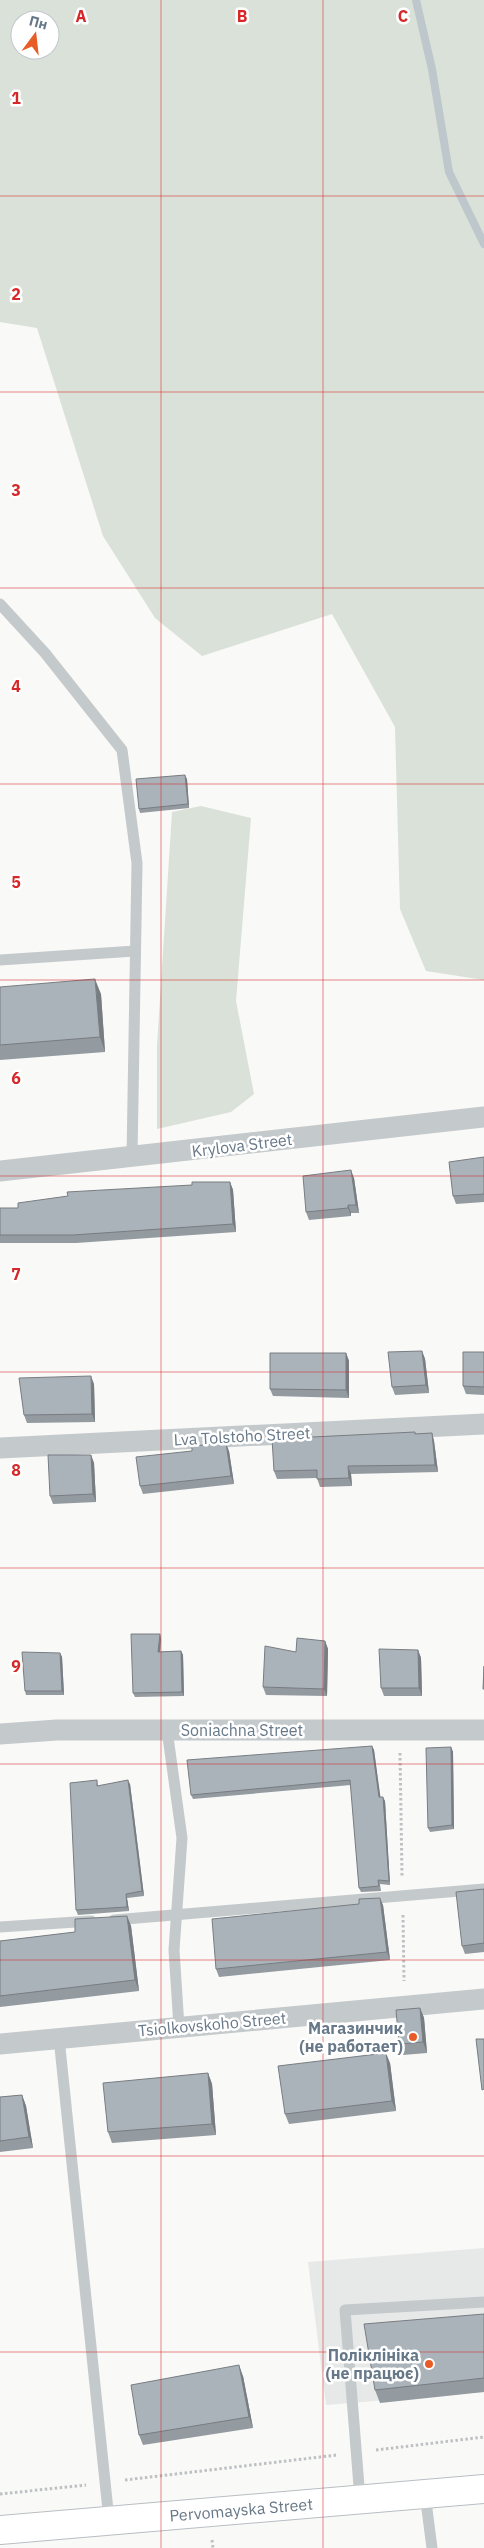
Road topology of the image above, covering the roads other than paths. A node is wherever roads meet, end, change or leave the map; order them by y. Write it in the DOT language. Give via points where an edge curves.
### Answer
graph roads {
  1 [pos="0,604"];
  2 [pos="135,951"];
  3 [pos="0,960"];
  4 [pos="484,1117"];
  5 [pos="132,1157"];
  6 [pos="0,1172"];
  7 [pos="484,1424"];
  8 [pos="0,1448"];
  9 [pos="167,1730"];
  10 [pos="484,1730"];
  11 [pos="0,1734"];
  12 [pos="484,1890"];
  13 [pos="177,1916"];
  14 [pos="0,1927"];
  15 [pos="484,1999"];
  16 [pos="179,2027"];
  17 [pos="60,2038"];
  18 [pos="0,2044"];
  19 [pos="484,2302"];
  20 [pos="484,2490"];
  21 [pos="425,2494"];
  22 [pos="360,2500"];
  23 [pos="109,2520"];
  24 [pos="0,2530"];
  25 [pos="432,2548"];
  1 -- 2 [label="lane" via="45,653 122,750 136,863"];
  2 -- 3 [label="lane"];
  2 -- 5 [label="lane"];
  4 -- 5 [label="street, Krylova Street"];
  5 -- 6 [label="street, Krylova Street"];
  7 -- 8 [label="street, Lva Tolstoho Street"];
  9 -- 10 [label="street, Soniachna Street"];
  9 -- 11 [label="street, Soniachna Street" via="57,1730"];
  9 -- 13 [label="lane" via="182,1838"];
  12 -- 13 [label="lane"];
  13 -- 14 [label="lane"];
  13 -- 16 [label="lane" via="174,1950"];
  15 -- 16 [label="street, Tsiolkovskoho Street"];
  16 -- 17 [label="street, Tsiolkovskoho Street"];
  17 -- 18 [label="street, Tsiolkovskoho Street"];
  17 -- 23 [label="lane"];
  19 -- 22 [label="lane" via="345,2310"];
  20 -- 21 [label="street, Pervomayska Street"];
  21 -- 22 [label="street, Pervomayska Street"];
  21 -- 25 [label="lane"];
  22 -- 23 [label="street, Pervomayska Street"];
  23 -- 24 [label="street, Pervomayska Street"];
}
